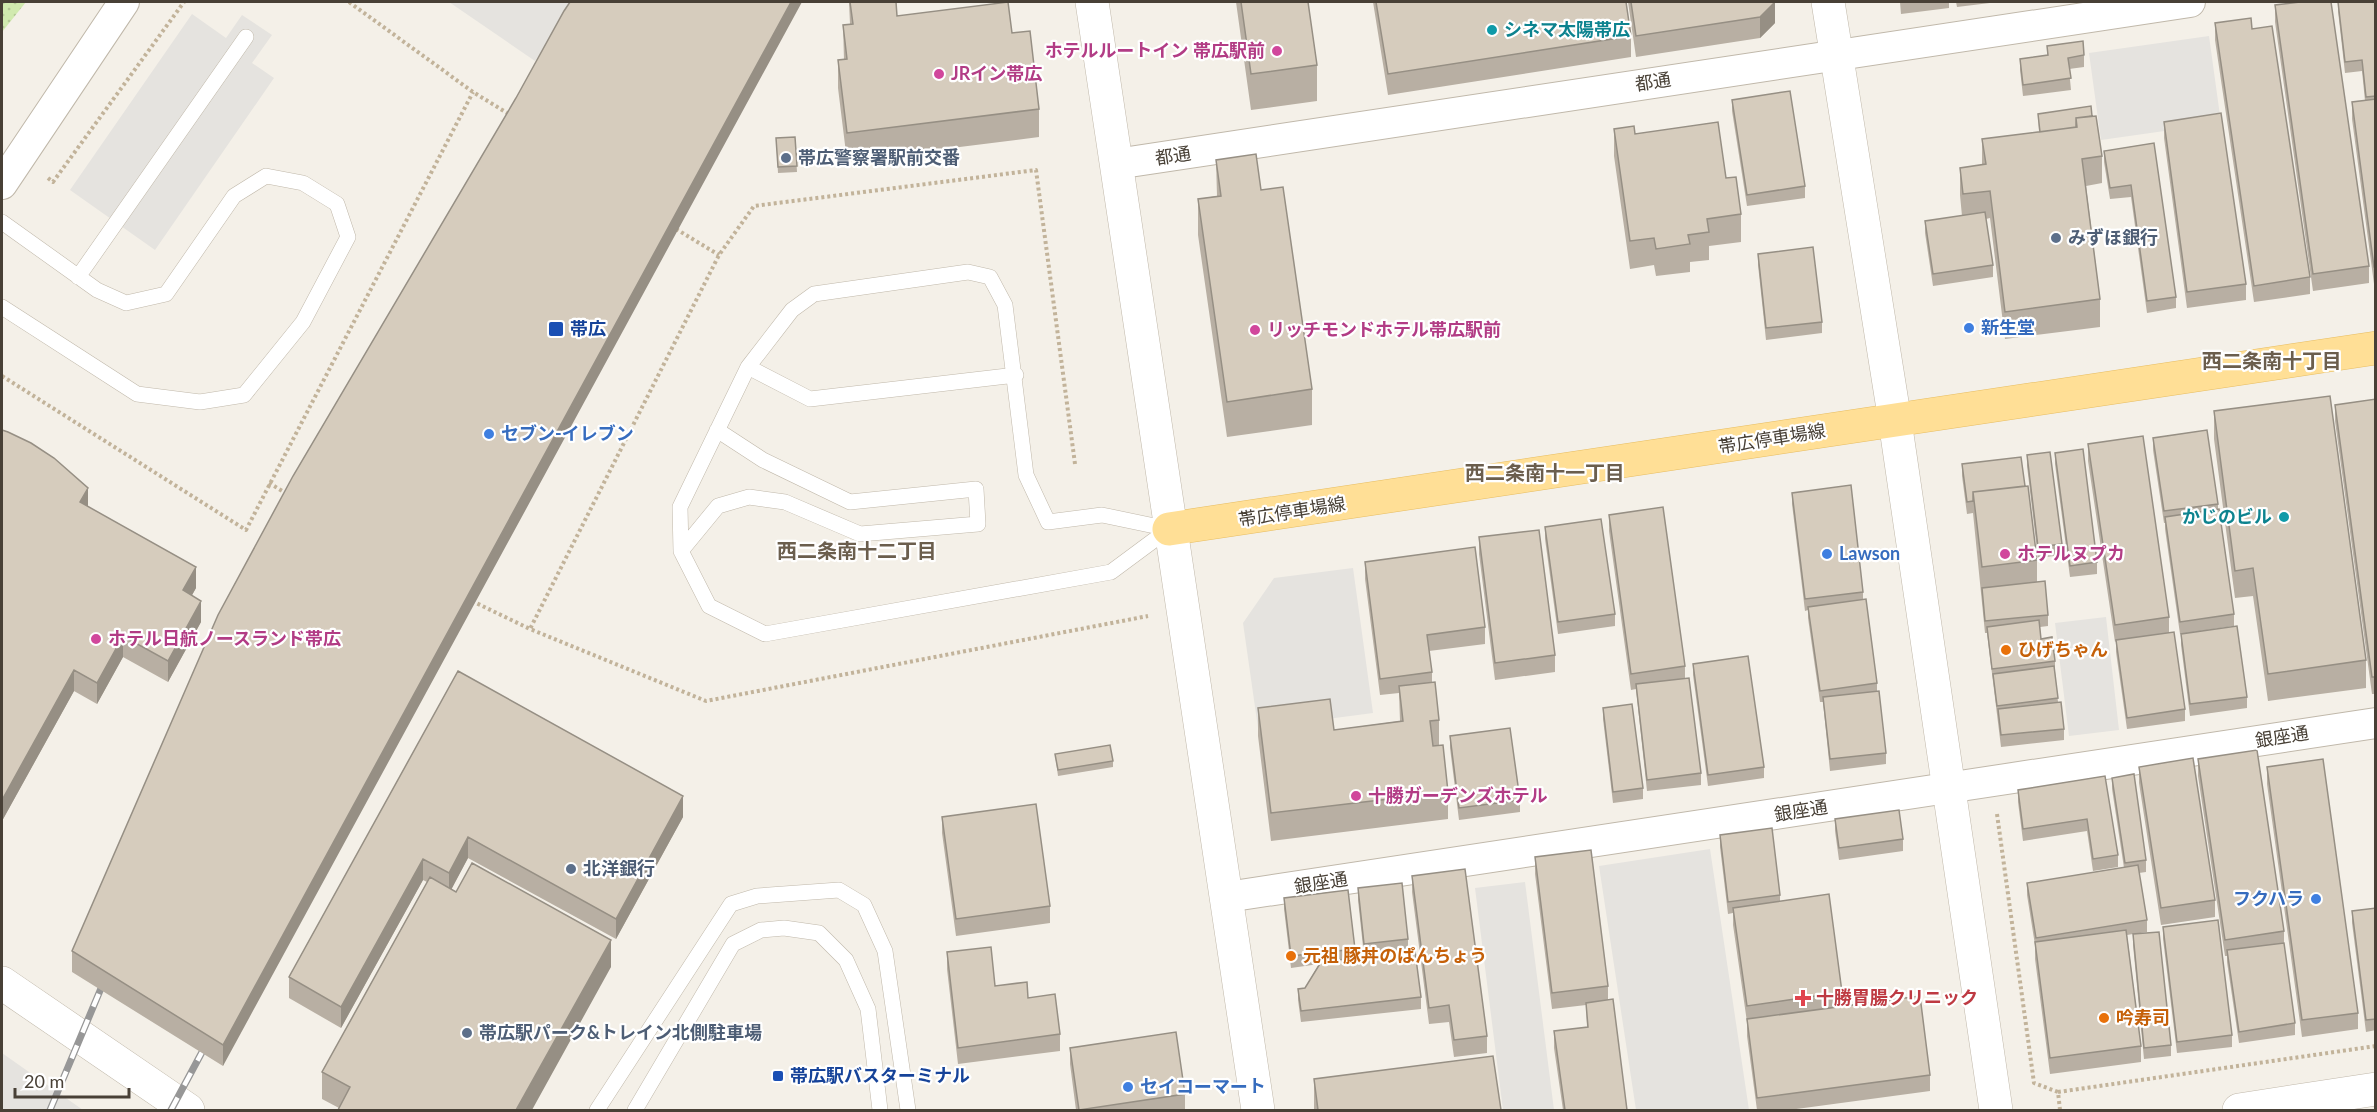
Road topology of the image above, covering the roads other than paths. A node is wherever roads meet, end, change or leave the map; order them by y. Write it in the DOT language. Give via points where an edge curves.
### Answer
graph roads {
  1 [pos="124,2"];
  2 [pos="1092,2"];
  3 [pos="1828,2"];
  4 [pos="2190,2"];
  5 [pos="246,37"];
  6 [pos="1836,54"];
  7 [pos="1116,164"];
  8 [pos="2,184"];
  9 [pos="2,222"];
  10 [pos="78,277"];
  11 [pos="2,307"];
  12 [pos="2376,348"];
  13 [pos="748,367"];
  14 [pos="1016,375"];
  15 [pos="1895,421"];
  16 [pos="717,430"];
  17 [pos="1169,530"];
  18 [pos="681,551"];
  19 [pos="2376,723"];
  20 [pos="1947,789"];
  21 [pos="1227,897"];
  22 [pos="2,983"];
  23 [pos="2376,1089"];
  24 [pos="188,1110"];
  25 [pos="597,1110"];
  26 [pos="636,1110"];
  27 [pos="880,1110"];
  28 [pos="908,1110"];
  29 [pos="1258,1110"];
  30 [pos="1996,1110"];
  31 [pos="2239,1110"];
  1 -- 8 [label="street"];
  2 -- 7 [label="street"];
  3 -- 6 [label="street"];
  4 -- 6 [label="street, 都通"];
  5 -- 10 [label="lane"];
  6 -- 7 [label="street, 都通"];
  6 -- 15 [label="street"];
  7 -- 17 [label="street"];
  9 -- 10 [label="lane"];
  10 -- 11 [label="lane" via="126,303 166,294 234,196 266,176 303,183 338,204 348,237 303,322 244,395 200,402 137,394"];
  12 -- 15 [label="main road, 帯広停車場線"];
  13 -- 14 [label="lane" via="810,399"];
  13 -- 14 [label="lane" via="792,310 814,294 968,272 990,277 1005,305"];
  13 -- 16 [label="lane"];
  14 -- 17 [label="lane" via="1026,475 1048,522 1102,515"];
  15 -- 17 [label="main road, 帯広停車場線"];
  15 -- 20 [label="street"];
  16 -- 18 [label="lane" via="680,507"];
  16 -- 18 [label="lane" via="763,460 850,502 976,489 978,524 860,534 785,502 749,497 718,506"];
  17 -- 18 [label="lane" via="1111,572 765,634 709,606"];
  17 -- 21 [label="street"];
  19 -- 20 [label="street, 銀座通"];
  20 -- 21 [label="street, 銀座通"];
  20 -- 30 [label="street"];
  21 -- 29 [label="street"];
  22 -- 24 [label="street"];
  23 -- 31 [label="street"];
  25 -- 28 [label="lane" via="731,904 758,896 839,890 864,905 885,951"];
  26 -- 27 [label="lane" via="733,945 761,930 784,928 819,933 846,960 868,1009"];
}
